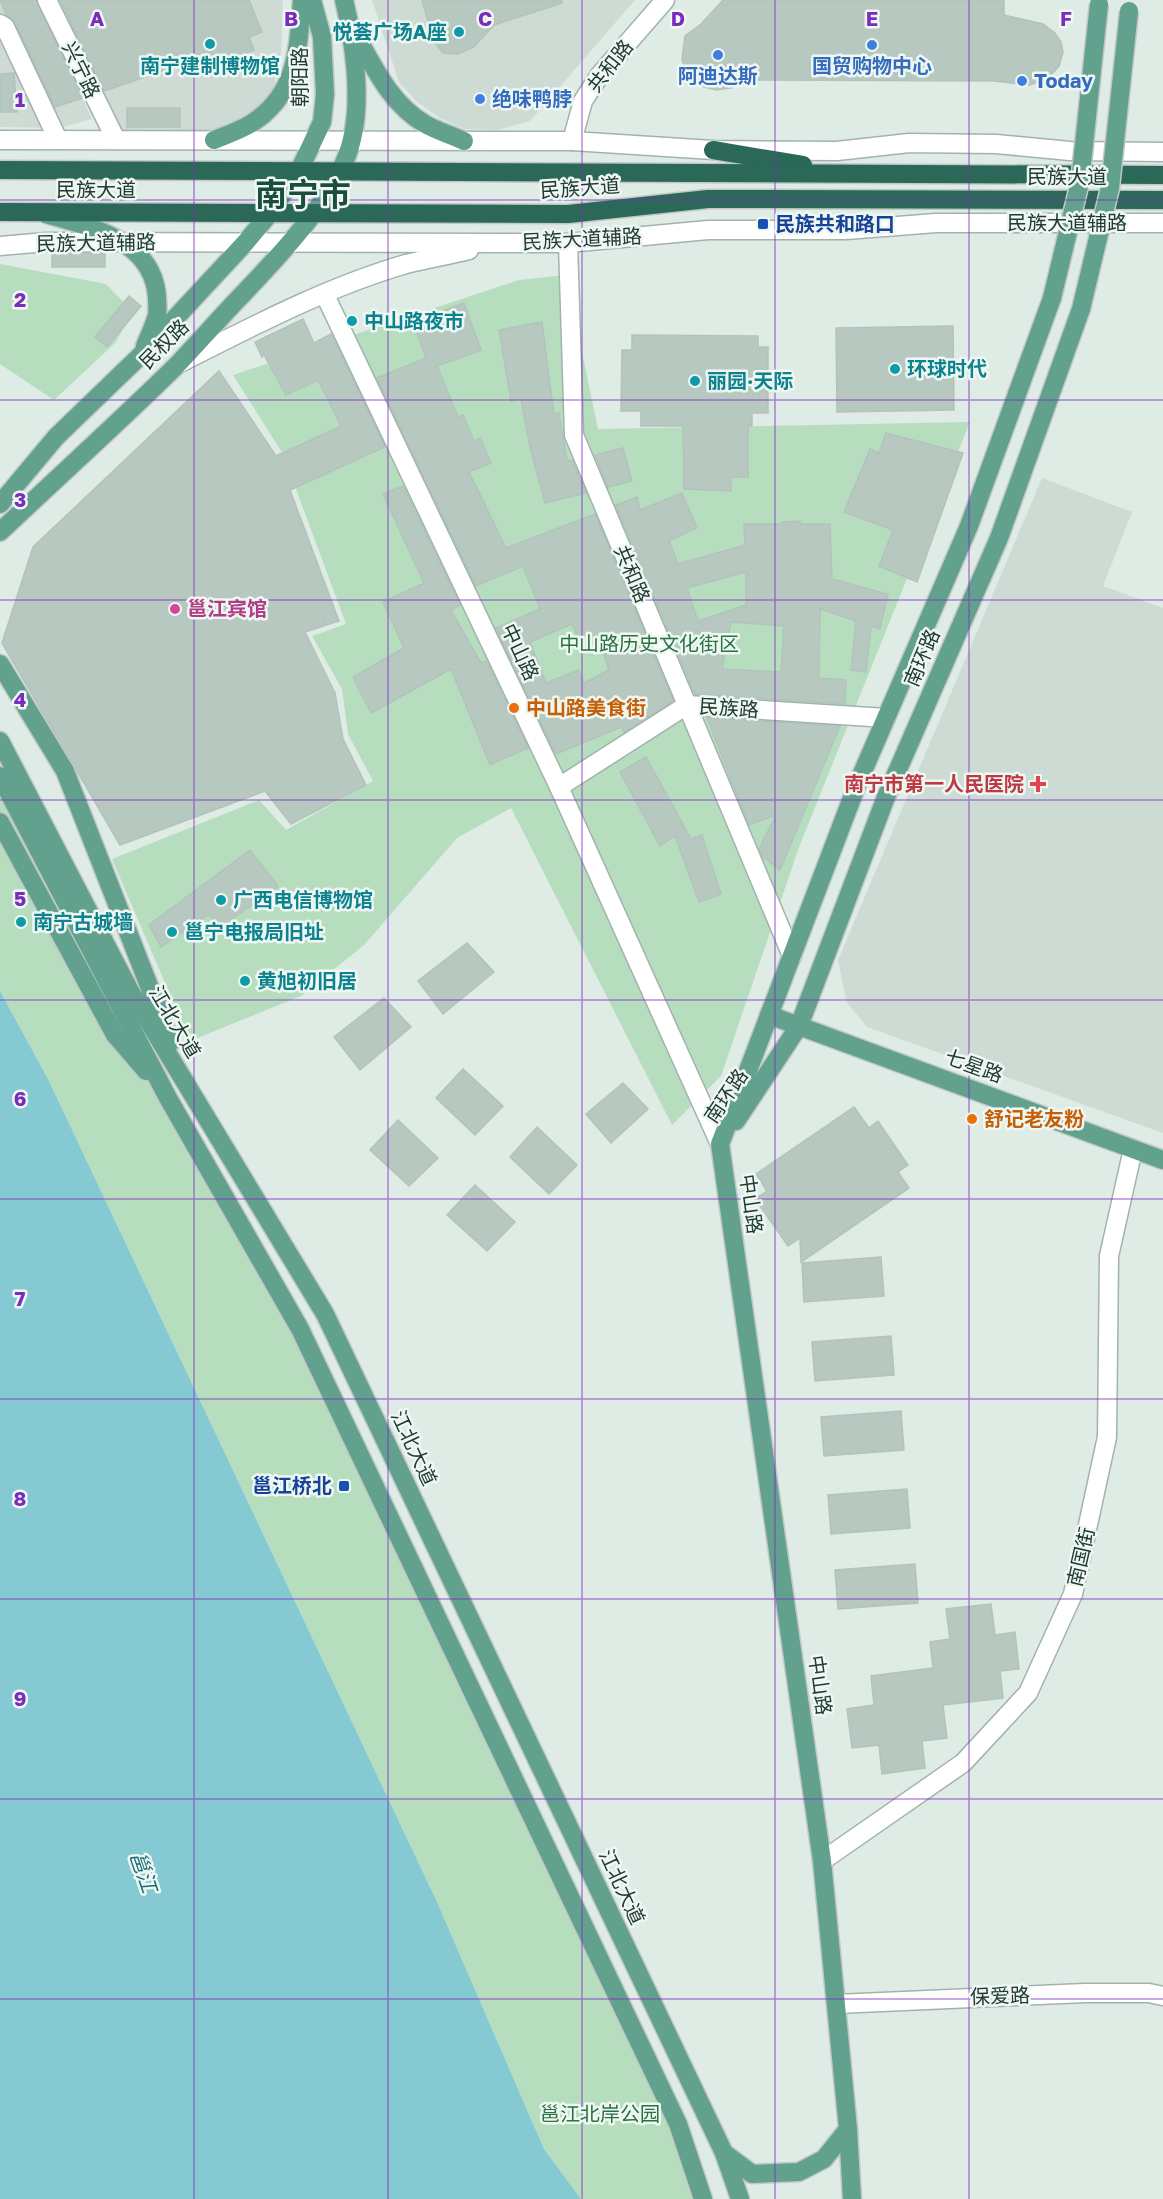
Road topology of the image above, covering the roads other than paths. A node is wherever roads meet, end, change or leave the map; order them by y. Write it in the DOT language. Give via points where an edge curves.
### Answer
graph roads {
  1 [pos="46,0"];
  2 [pos="302,0"];
  3 [pos="312,0"];
  4 [pos="344,0"];
  5 [pos="664,0"];
  6 [pos="1100,2"];
  7 [pos="1130,6"];
  8 [pos="0,24"];
  9 [pos="351,26"];
  10 [pos="7,47"];
  11 [pos="0,140"];
  12 [pos="58,140"];
  13 [pos="116,140"];
  14 [pos="214,140"];
  15 [pos="315,140"];
  16 [pos="352,141"];
  17 [pos="464,141"];
  18 [pos="572,141"];
  19 [pos="713,150"];
  20 [pos="1163,152"];
  21 [pos="0,170"];
  22 [pos="299,171"];
  23 [pos="340,171"];
  24 [pos="858,174"];
  25 [pos="1163,175"];
  26 [pos="1163,200"];
  27 [pos="0,212"];
  28 [pos="39,212"];
  29 [pos="270,213"];
  30 [pos="313,213"];
  31 [pos="1163,223"];
  32 [pos="122,242"];
  33 [pos="246,242"];
  34 [pos="291,242"];
  35 [pos="502,243"];
  36 [pos="568,243"];
  37 [pos="0,246"];
  38 [pos="326,295"];
  39 [pos="140,356"];
  40 [pos="176,366"];
  41 [pos="0,504"];
  42 [pos="0,532"];
  43 [pos="0,664"];
  44 [pos="687,705"];
  45 [pos="886,718"];
  46 [pos="0,741"];
  47 [pos="0,776"];
  48 [pos="559,787"];
  49 [pos="0,822"];
  50 [pos="792,956"];
  51 [pos="123,994"];
  52 [pos="769,1015"];
  53 [pos="799,1026"];
  54 [pos="186,1083"];
  55 [pos="168,1098"];
  56 [pos="720,1144"];
  57 [pos="1133,1149"];
  58 [pos="1163,1160"];
  59 [pos="822,1861"];
  60 [pos="1163,1996"];
  61 [pos="836,2004"];
  62 [pos="848,2130"];
  63 [pos="724,2153"];
  64 [pos="703,2199"];
  65 [pos="740,2199"];
  66 [pos="852,2199"];
  1 -- 13 [label="street, 兴宁路"];
  2 -- 14 [label="main road" via="298,46 285,90 252,123"];
  3 -- 15 [label="main road, 朝阳路" via="322,37 326,94"];
  4 -- 9 [label="main road"];
  5 -- 18 [label="street, 共和路" via="599,76 583,101"];
  6 -- 45 [label="main road, 南环路, bridge" via="1080,182 1052,298 969,526"];
  7 -- 53 [label="main road, 南环路, bridge" via="1110,188 1082,309 999,538 886,797"];
  8 -- 10 [label="street" via="5,27"];
  9 -- 16 [label="main road" via="356,82"];
  9 -- 17 [label="main road" via="383,84 403,106 424,123"];
  10 -- 12 [label="street"];
  11 -- 12 [label="street"];
  12 -- 13 [label="street"];
  13 -- 14 [label="street"];
  14 -- 15 [label="street"];
  15 -- 16 [label="street"];
  15 -- 22 [label="main road, 朝阳路"];
  16 -- 17 [label="street"];
  16 -- 23 [label="main road"];
  17 -- 18 [label="street"];
  18 -- 19 [label="street"];
  19 -- 20 [label="street" via="837,151 909,143 974,143 1070,152"];
  19 -- 24 [label="highway"];
  21 -- 22 [label="highway, 民族大道"];
  22 -- 23 [label="highway, 民族大道"];
  22 -- 29 [label="main road, 朝阳路"];
  23 -- 24 [label="highway, 民族大道"];
  23 -- 30 [label="main road, 民权路"];
  24 -- 25 [label="highway, 民族大道"];
  26 -- 30 [label="highway, 民族大道" via="708,199 568,214"];
  27 -- 28 [label="highway, 民族大道"];
  28 -- 29 [label="highway, 民族大道"];
  28 -- 32 [label="main road" via="99,230"];
  29 -- 30 [label="highway, 民族大道"];
  29 -- 33 [label="main road, 民权路"];
  30 -- 34 [label="main road, 民权路"];
  31 -- 36 [label="street, 民族大道辅路" via="936,222 846,230 708,230"];
  32 -- 33 [label="street, 民族大道辅路"];
  32 -- 37 [label="street, 民族大道辅路"];
  32 -- 39 [label="main road" via="139,256 155,280 158,313"];
  33 -- 34 [label="street, 民族大道辅路"];
  33 -- 39 [label="main road, 民权路"];
  34 -- 35 [label="street, 民族大道辅路"];
  34 -- 40 [label="main road, 民权路"];
  35 -- 36 [label="street, 民族大道辅路"];
  35 -- 38 [label="street" via="407,264"];
  36 -- 44 [label="street, 共和路" via="574,435"];
  38 -- 40 [label="street" via="266,319"];
  38 -- 48 [label="street, 中山路"];
  39 -- 41 [label="main road, 民权路" via="56,437"];
  40 -- 42 [label="main road, 民权路"];
  43 -- 54 [label="main road" via="65,771"];
  44 -- 45 [label="street, 民族路"];
  44 -- 48 [label="street, 民族路"];
  44 -- 50 [label="street, 共和路"];
  45 -- 50 [label="main road, 南环路"];
  46 -- 51 [label="main road, 江北大道"];
  47 -- 51 [label="main road, 江北大道"];
  48 -- 56 [label="street, 中山路"];
  49 -- 55 [label="main road" via="115,1035"];
  50 -- 52 [label="main road, 南环路"];
  51 -- 54 [label="main road, 江北大道"];
  51 -- 55 [label="main road, 江北大道"];
  52 -- 53 [label="main road, 七星路"];
  52 -- 56 [label="main road, 南环路"];
  53 -- 56 [label="main road, 南环路"];
  53 -- 57 [label="main road, 七星路"];
  54 -- 63 [label="main road, 江北大道" via="326,1314"];
  55 -- 64 [label="main road, 江北大道" via="300,1329 678,2124"];
  56 -- 59 [label="main road, 中山路"];
  57 -- 58 [label="main road, 七星路"];
  57 -- 59 [label="street, 南国街" via="1109,1256 1107,1437 1073,1594 1028,1693 963,1763"];
  59 -- 61 [label="main road, 中山路"];
  60 -- 61 [label="street, 保爱路" via="1085,1994"];
  61 -- 62 [label="main road, 中山路"];
  62 -- 63 [label="main road" via="824,2159 799,2172 752,2174"];
  62 -- 66 [label="main road, 中山路"];
  63 -- 65 [label="main road, 江北大道"];
}
